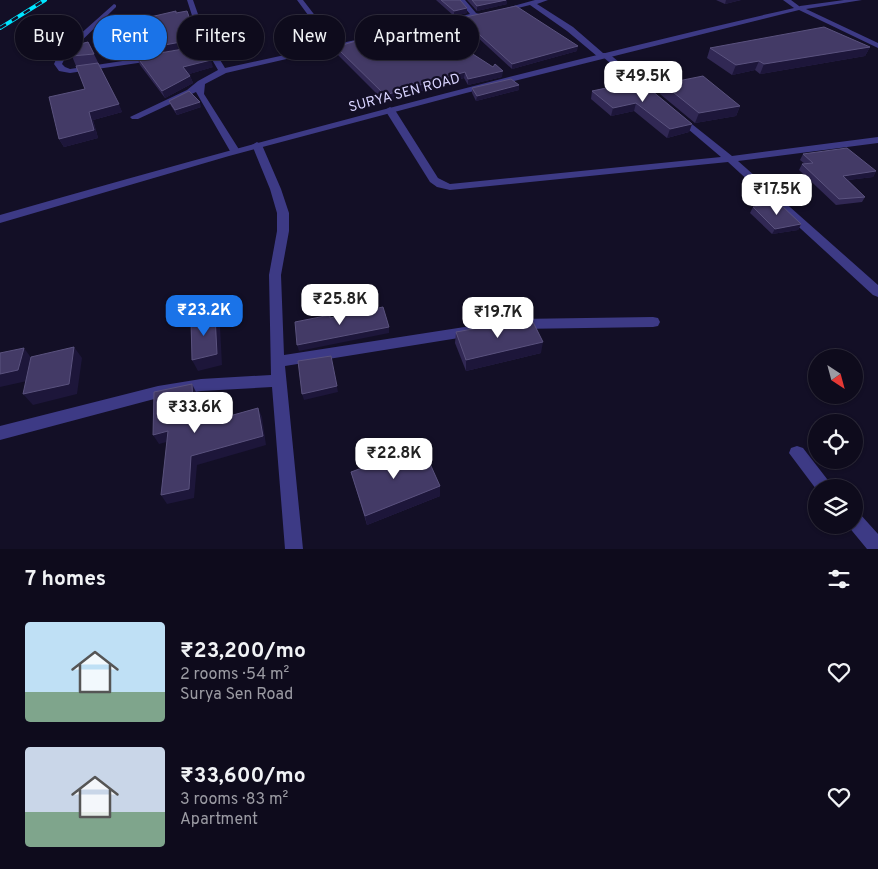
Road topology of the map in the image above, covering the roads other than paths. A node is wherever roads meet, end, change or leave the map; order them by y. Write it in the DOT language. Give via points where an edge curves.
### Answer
graph roads {
  1 [pos="190,0"];
  2 [pos="300,0"];
  3 [pos="461,0"];
  4 [pos="545,0"];
  5 [pos="786,0"];
  6 [pos="858,0"];
  7 [pos="531,3"];
  8 [pos="114,6"];
  9 [pos="800,8"];
  10 [pos="493,12"];
  11 [pos="484,14"];
  12 [pos="104,15"];
  13 [pos="193,15"];
  14 [pos="311,15"];
  15 [pos="474,15"];
  16 [pos="479,15"];
  17 [pos="93,26"];
  18 [pos="878,46"];
  19 [pos="603,55"];
  20 [pos="148,60"];
  21 [pos="215,60"];
  22 [pos="274,60"];
  23 [pos="223,71"];
  24 [pos="202,83"];
  25 [pos="656,98"];
  26 [pos="390,110"];
  27 [pos="671,110"];
  28 [pos="135,118"];
  29 [pos="878,140"];
  30 [pos="257,145"];
  31 [pos="235,151"];
  32 [pos="730,159"];
  33 [pos="0,219"];
  34 [pos="878,292"];
  35 [pos="653,322"];
  36 [pos="505,326"];
  37 [pos="486,329"];
  38 [pos="277,362"];
  39 [pos="278,380"];
  40 [pos="0,433"];
  41 [pos="797,453"];
  42 [pos="819,479"];
  43 [pos="863,530"];
  44 [pos="878,548"];
  45 [pos="294,549"];
  1 -- 13 [label="street"];
  2 -- 14 [label="street"];
  3 -- 15 [label="street"];
  4 -- 7 [label="street"];
  5 -- 9 [label="street"];
  6 -- 9 [label="street, SURYA SEN ROAD"];
  7 -- 10 [label="street"];
  7 -- 19 [label="street"];
  8 -- 12 [label="street"];
  9 -- 18 [label="street"];
  9 -- 19 [label="street, SURYA SEN ROAD"];
  11 -- 16 [label="street"];
  17 -- 20 [label="street" via="62,55 58,64 62,69 87,70"];
  19 -- 25 [label="street"];
  19 -- 26 [label="street, SURYA SEN ROAD"];
  21 -- 23 [label="street"];
  22 -- 23 [label="street"];
  23 -- 24 [label="street"];
  24 -- 28 [label="street"];
  24 -- 31 [label="street" via="200,94"];
  26 -- 30 [label="street, SURYA SEN ROAD"];
  26 -- 32 [label="street" via="428,172 441,185"];
  27 -- 32 [label="street"];
  29 -- 32 [label="street"];
  30 -- 31 [label="street, SURYA SEN ROAD"];
  30 -- 38 [label="street" via="283,211 274,281"];
  31 -- 33 [label="street, SURYA SEN ROAD"];
  32 -- 34 [label="street"];
  35 -- 36 [label="street"];
  37 -- 38 [label="street"];
  38 -- 39 [label="street"];
  39 -- 40 [label="street" via="201,385 158,392"];
  39 -- 45 [label="street"];
  41 -- 42 [label="street"];
  43 -- 44 [label="street"];
}
